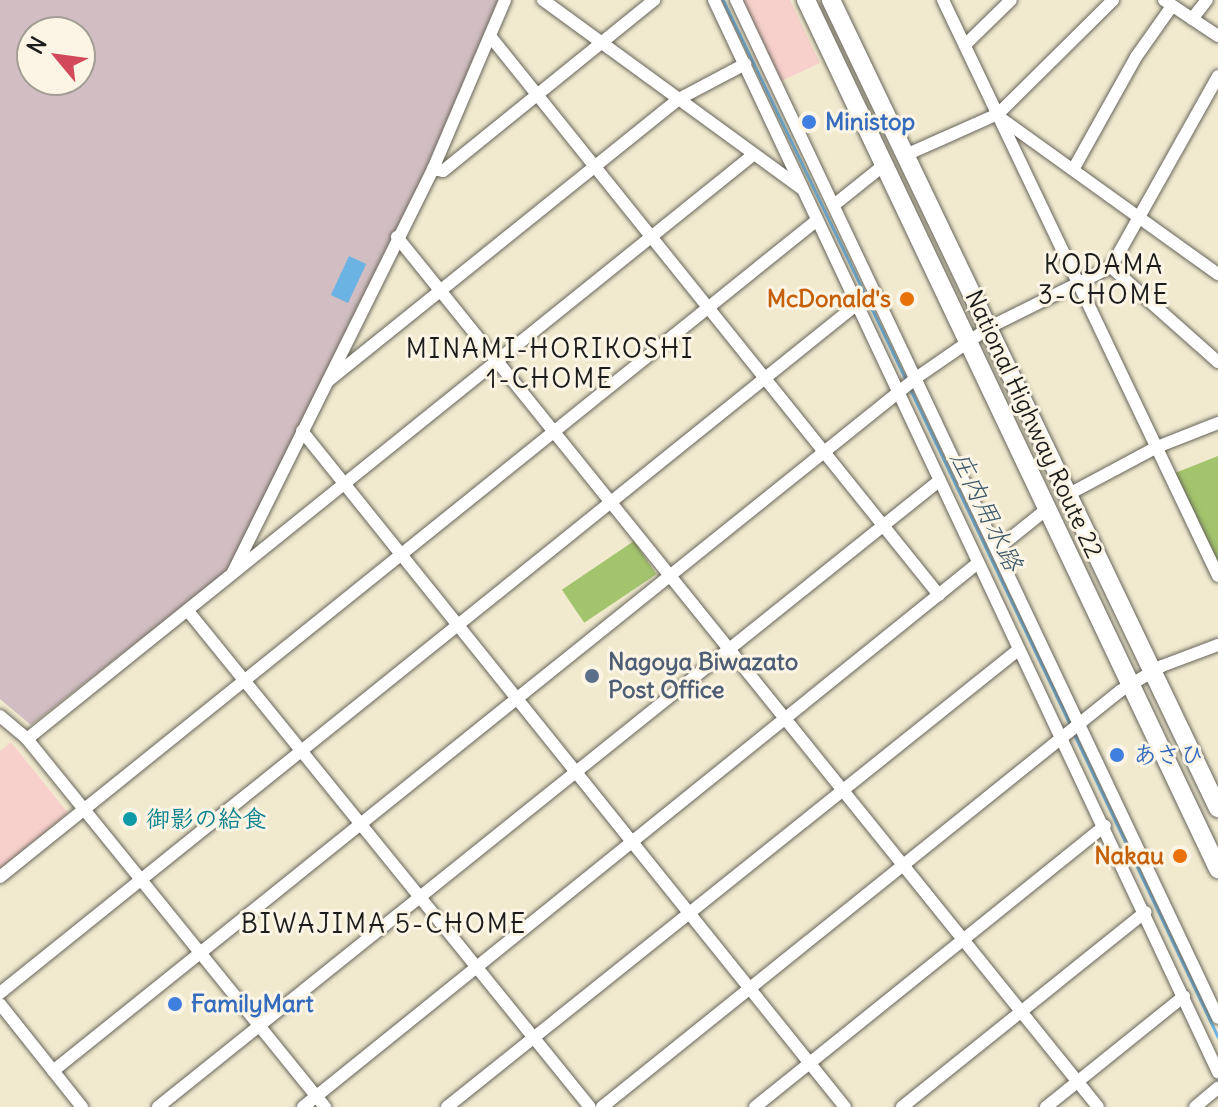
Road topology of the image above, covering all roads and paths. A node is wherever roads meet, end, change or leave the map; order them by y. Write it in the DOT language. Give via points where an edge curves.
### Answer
graph roads {
  1 [pos="505,0"];
  2 [pos="543,0"];
  3 [pos="654,0"];
  4 [pos="714,0"];
  5 [pos="736,0"];
  6 [pos="806,0"];
  7 [pos="831,0"];
  8 [pos="943,0"];
  9 [pos="1011,0"];
  10 [pos="1113,0"];
  11 [pos="1207,0"];
  12 [pos="1168,3"];
  13 [pos="1192,19"];
  14 [pos="490,36"];
  15 [pos="1218,36"];
  16 [pos="602,44"];
  17 [pos="965,45"];
  18 [pos="745,64"];
  19 [pos="1218,76"];
  20 [pos="537,95"];
  21 [pos="679,99"];
  22 [pos="998,115"];
  23 [pos="754,154"];
  24 [pos="908,154"];
  25 [pos="884,165"];
  26 [pos="595,167"];
  27 [pos="1074,168"];
  28 [pos="433,169"];
  29 [pos="806,193"];
  30 [pos="830,201"];
  31 [pos="1140,217"];
  32 [pos="817,220"];
  33 [pos="397,237"];
  34 [pos="651,237"];
  35 [pos="1111,267"];
  36 [pos="1218,274"];
  37 [pos="1078,282"];
  38 [pos="441,291"];
  39 [pos="856,305"];
  40 [pos="708,308"];
  41 [pos="990,327"];
  42 [pos="967,340"];
  43 [pos="497,361"];
  44 [pos="1218,362"];
  45 [pos="765,378"];
  46 [pos="325,383"];
  47 [pos="907,386"];
  48 [pos="1218,423"];
  49 [pos="302,431"];
  50 [pos="554,431"];
  51 [pos="1157,447"];
  52 [pos="824,452"];
  53 [pos="940,480"];
  54 [pos="344,484"];
  55 [pos="1069,494"];
  56 [pos="611,502"];
  57 [pos="1047,509"];
  58 [pos="883,525"];
  59 [pos="997,549"];
  60 [pos="401,555"];
  61 [pos="978,563"];
  62 [pos="232,575"];
  63 [pos="670,576"];
  64 [pos="1218,576"];
  65 [pos="939,595"];
  66 [pos="188,611"];
  67 [pos="457,625"];
  68 [pos="1218,645"];
  69 [pos="729,648"];
  70 [pos="1018,650"];
  71 [pos="1153,671"];
  72 [pos="244,681"];
  73 [pos="1131,685"];
  74 [pos="517,699"];
  75 [pos="0,716"];
  76 [pos="786,718"];
  77 [pos="1071,731"];
  78 [pos="27,739"];
  79 [pos="301,751"];
  80 [pos="575,772"];
  81 [pos="843,790"];
  82 [pos="1218,808"];
  83 [pos="84,809"];
  84 [pos="361,824"];
  85 [pos="1105,826"];
  86 [pos="632,842"];
  87 [pos="904,865"];
  88 [pos="1218,869"];
  89 [pos="0,877"];
  90 [pos="141,879"];
  91 [pos="420,897"];
  92 [pos="1145,912"];
  93 [pos="689,913"];
  94 [pos="963,939"];
  95 [pos="200,953"];
  96 [pos="476,967"];
  97 [pos="750,989"];
  98 [pos="0,993"];
  99 [pos="1184,996"];
  100 [pos="0,1004"];
  101 [pos="1021,1011"];
  102 [pos="1218,1018"];
  103 [pos="259,1026"];
  104 [pos="534,1038"];
  105 [pos="809,1063"];
  106 [pos="53,1071"];
  107 [pos="1218,1072"];
  108 [pos="1078,1082"];
  109 [pos="1218,1088"];
  110 [pos="316,1096"];
  111 [pos="82,1107"];
  112 [pos="158,1107"];
  113 [pos="303,1107"];
  114 [pos="325,1107"];
  115 [pos="447,1107"];
  116 [pos="590,1107"];
  117 [pos="602,1107"];
  118 [pos="755,1107"];
  119 [pos="845,1107"];
  120 [pos="902,1107"];
  121 [pos="1046,1107"];
  122 [pos="1098,1107"];
  123 [pos="1195,1107"];
  1 -- 14 [label="street"];
  2 -- 16 [label="street"];
  3 -- 16 [label="street"];
  4 -- 18 [label="street"];
  5 -- 30 [label="street"];
  6 -- 25 [label="highway, National Highway Route 22"];
  7 -- 24 [label="highway, National Highway Route 22"];
  8 -- 17 [label="street"];
  9 -- 17 [label="street"];
  10 -- 22 [label="street"];
  11 -- 13 [label="street"];
  12 -- 13 [label="street"];
  12 -- 27 [label="street"];
  13 -- 15 [label="street"];
  14 -- 20 [label="street"];
  14 -- 28 [label="street"];
  16 -- 20 [label="street"];
  16 -- 21 [label="street"];
  17 -- 22 [label="street"];
  18 -- 21 [label="street"];
  18 -- 29 [label="street"];
  19 -- 31 [label="street"];
  20 -- 26 [label="street"];
  20 -- 28 [label="street" via="443,171"];
  21 -- 23 [label="street"];
  21 -- 26 [label="street"];
  22 -- 24 [label="street"];
  22 -- 27 [label="street"];
  22 -- 37 [label="street"];
  23 -- 29 [label="street"];
  23 -- 34 [label="street"];
  24 -- 41 [label="highway, National Highway Route 22"];
  25 -- 30 [label="street"];
  25 -- 42 [label="highway, National Highway Route 22"];
  26 -- 34 [label="street"];
  26 -- 38 [label="street"];
  27 -- 31 [label="street"];
  28 -- 33 [label="street"];
  29 -- 30 [label="street"];
  29 -- 32 [label="street"];
  30 -- 47 [label="street"];
  31 -- 35 [label="street"];
  31 -- 36 [label="street"];
  32 -- 39 [label="street"];
  32 -- 40 [label="street"];
  33 -- 38 [label="street"];
  33 -- 46 [label="street"];
  34 -- 40 [label="street"];
  34 -- 43 [label="street"];
  35 -- 37 [label="street"];
  35 -- 44 [label="street"];
  37 -- 41 [label="street"];
  37 -- 51 [label="street"];
  38 -- 43 [label="street"];
  38 -- 46 [label="street"];
  39 -- 45 [label="street"];
  39 -- 47 [label="street"];
  40 -- 45 [label="street"];
  40 -- 50 [label="street"];
  41 -- 42 [label="street"];
  41 -- 55 [label="highway, National Highway Route 22"];
  42 -- 47 [label="street"];
  42 -- 57 [label="highway, National Highway Route 22"];
  43 -- 50 [label="street"];
  43 -- 54 [label="street"];
  45 -- 52 [label="street"];
  45 -- 56 [label="street"];
  46 -- 49 [label="street"];
  47 -- 52 [label="street"];
  47 -- 53 [label="street"];
  47 -- 59 [label="street"];
  48 -- 51 [label="street"];
  49 -- 54 [label="street"];
  49 -- 62 [label="street"];
  50 -- 56 [label="street"];
  50 -- 60 [label="street"];
  51 -- 55 [label="street"];
  51 -- 64 [label="street"];
  52 -- 58 [label="street"];
  52 -- 63 [label="street"];
  53 -- 58 [label="street"];
  53 -- 61 [label="street"];
  54 -- 60 [label="street"];
  54 -- 62 [label="street"];
  55 -- 71 [label="highway, National Highway Route 22"];
  56 -- 63 [label="street"];
  56 -- 67 [label="street"];
  57 -- 59 [label="street"];
  57 -- 73 [label="highway, National Highway Route 22"];
  58 -- 65 [label="street"];
  58 -- 69 [label="street"];
  59 -- 77 [label="street"];
  60 -- 67 [label="street"];
  60 -- 72 [label="street"];
  61 -- 65 [label="street"];
  61 -- 70 [label="street"];
  62 -- 66 [label="street"];
  63 -- 69 [label="street"];
  63 -- 74 [label="street"];
  65 -- 76 [label="street"];
  66 -- 72 [label="street"];
  66 -- 78 [label="street"];
  67 -- 74 [label="street"];
  67 -- 79 [label="street"];
  68 -- 71 [label="street"];
  69 -- 76 [label="street"];
  69 -- 80 [label="street"];
  70 -- 77 [label="street"];
  70 -- 81 [label="street"];
  71 -- 73 [label="street"];
  71 -- 82 [label="highway, National Highway Route 22"];
  72 -- 79 [label="street"];
  72 -- 83 [label="street"];
  73 -- 77 [label="street"];
  73 -- 88 [label="highway, National Highway Route 22"];
  74 -- 80 [label="street"];
  74 -- 84 [label="street"];
  75 -- 78 [label="street"];
  76 -- 81 [label="street"];
  76 -- 86 [label="street"];
  77 -- 85 [label="street"];
  77 -- 87 [label="street"];
  77 -- 102 [label="street"];
  78 -- 83 [label="street"];
  79 -- 84 [label="street"];
  79 -- 90 [label="street"];
  80 -- 86 [label="street"];
  80 -- 91 [label="street"];
  81 -- 87 [label="street"];
  81 -- 93 [label="street"];
  83 -- 89 [label="street"];
  83 -- 90 [label="street"];
  84 -- 91 [label="street"];
  84 -- 95 [label="street"];
  85 -- 92 [label="street"];
  85 -- 94 [label="street"];
  86 -- 93 [label="street"];
  86 -- 96 [label="street"];
  87 -- 94 [label="street"];
  87 -- 97 [label="street"];
  90 -- 95 [label="street"];
  90 -- 98 [label="street"];
  91 -- 96 [label="street"];
  91 -- 103 [label="street"];
  92 -- 99 [label="street"];
  92 -- 101 [label="street"];
  93 -- 97 [label="street"];
  93 -- 104 [label="street"];
  94 -- 101 [label="street"];
  94 -- 105 [label="street"];
  95 -- 103 [label="street"];
  95 -- 106 [label="street"];
  96 -- 104 [label="street"];
  96 -- 110 [label="street"];
  97 -- 105 [label="street"];
  97 -- 117 [label="street"];
  99 -- 107 [label="street"];
  99 -- 108 [label="street"];
  100 -- 106 [label="street"];
  101 -- 108 [label="street"];
  101 -- 120 [label="street"];
  103 -- 110 [label="street"];
  103 -- 112 [label="street"];
  104 -- 115 [label="street"];
  104 -- 116 [label="street"];
  105 -- 118 [label="street"];
  105 -- 119 [label="street"];
  106 -- 111 [label="street"];
  108 -- 121 [label="street"];
  108 -- 122 [label="street"];
  109 -- 123 [label="street"];
  110 -- 113 [label="street"];
  110 -- 114 [label="street"];
}
